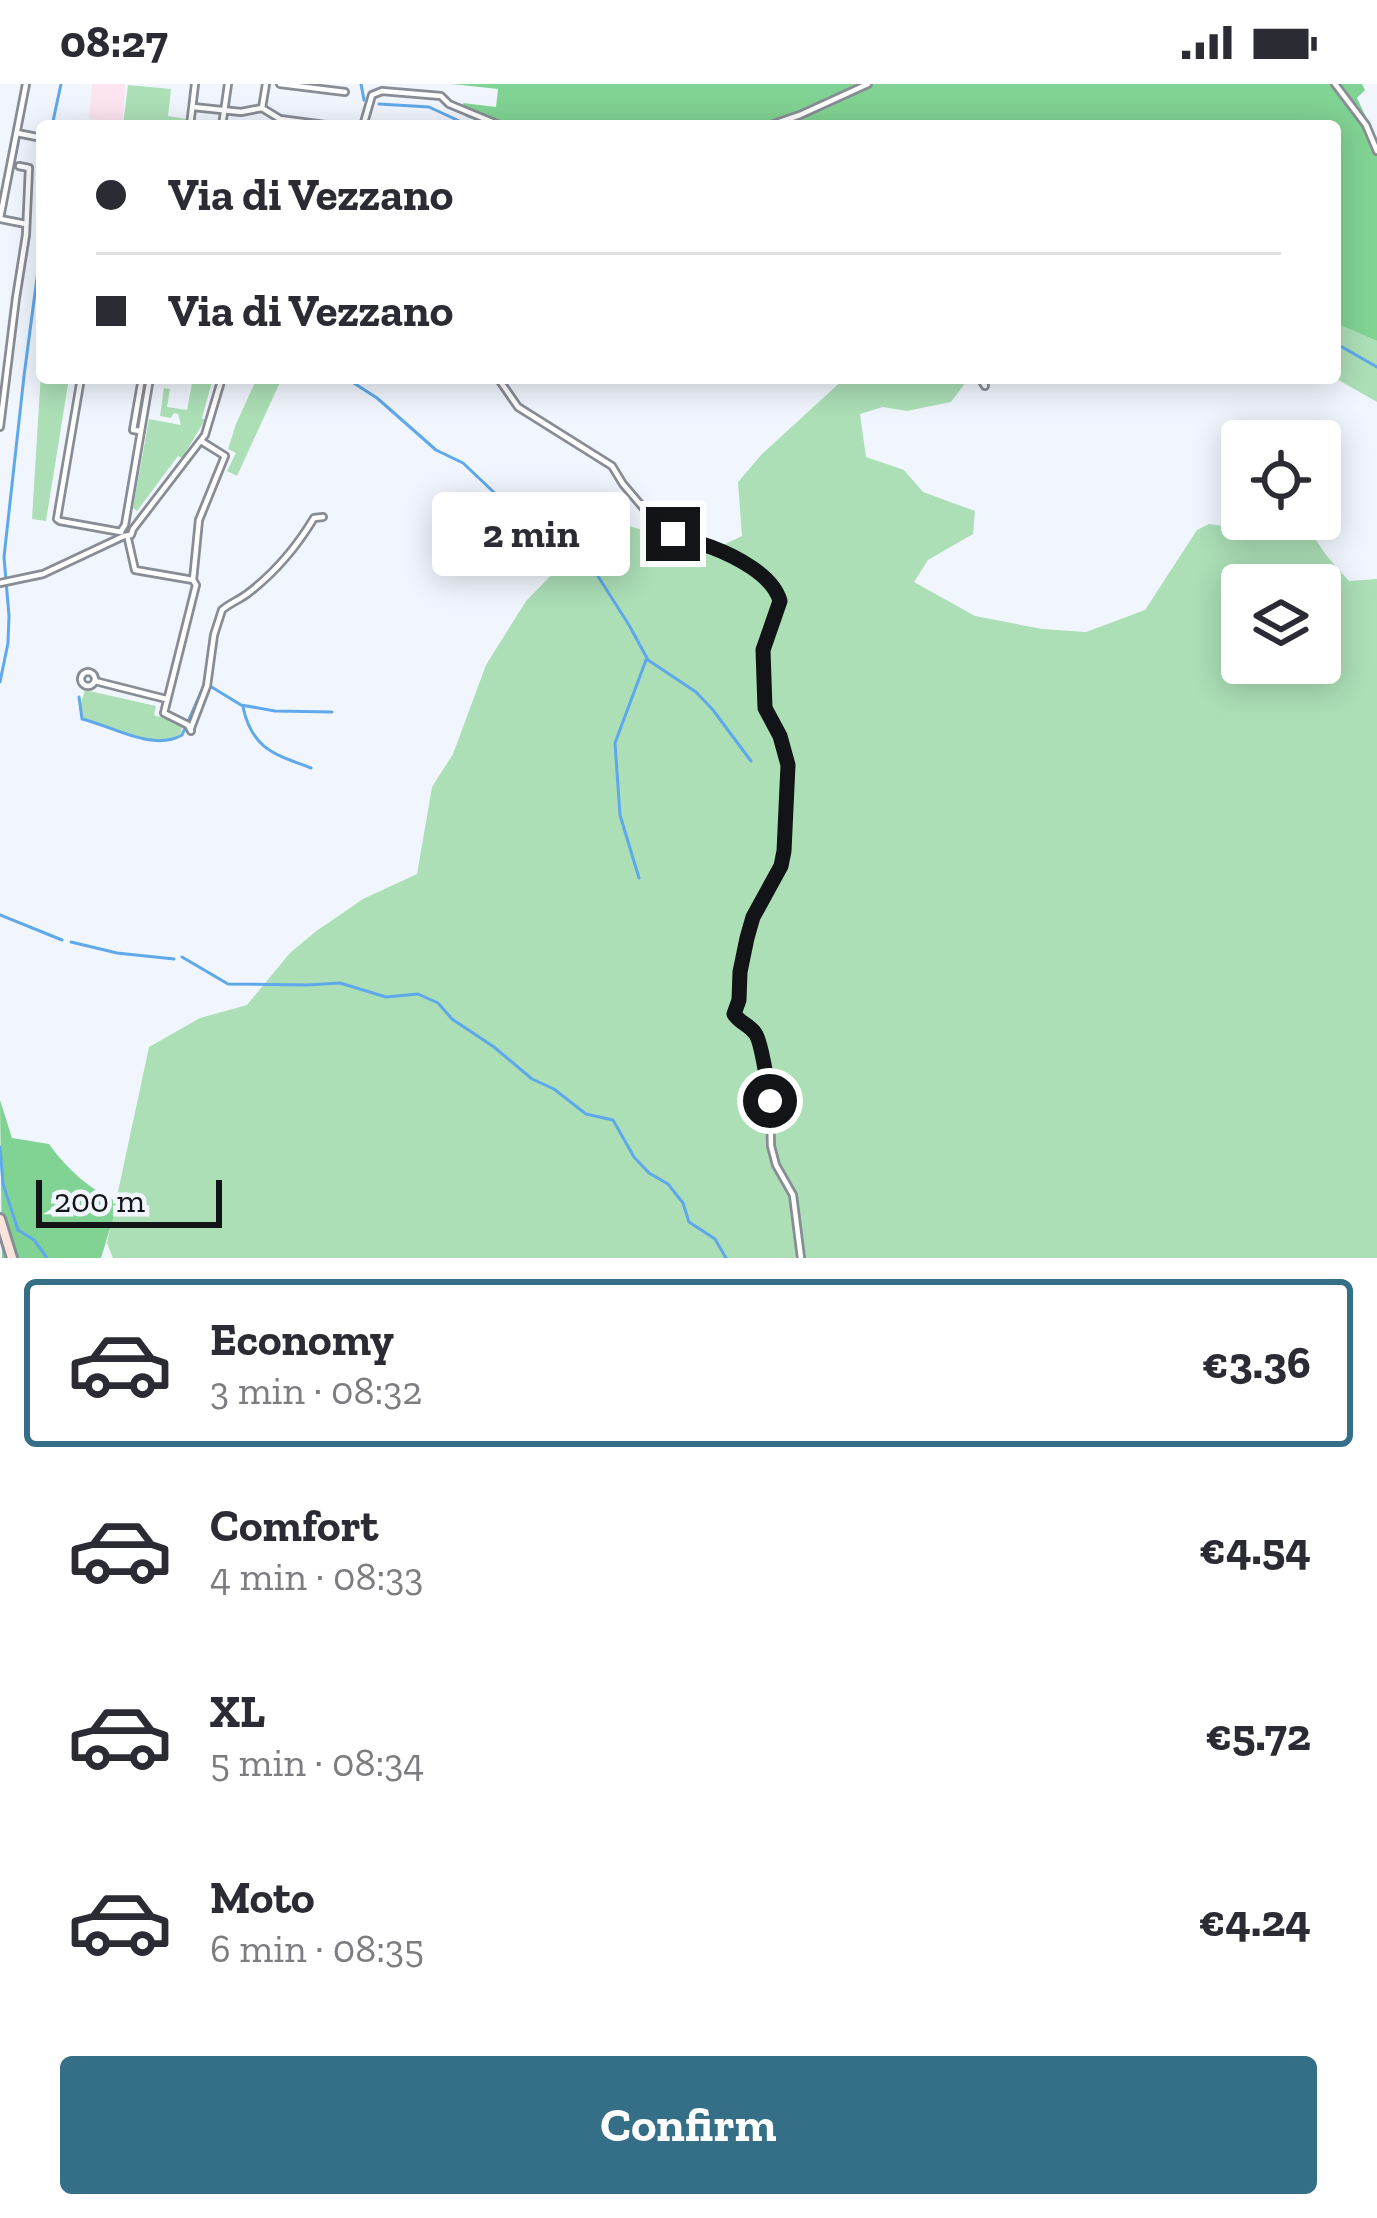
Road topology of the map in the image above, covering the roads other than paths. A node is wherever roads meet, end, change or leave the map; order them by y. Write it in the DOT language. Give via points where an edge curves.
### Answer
graph roads {
  1 [pos="26,84"];
  2 [pos="195,84"];
  3 [pos="228,84"];
  4 [pos="266,84"];
  5 [pos="278,84"];
  6 [pos="868,84"];
  7 [pos="1335,84"];
  8 [pos="345,92"];
  9 [pos="264,97"];
  10 [pos="193,107"];
  11 [pos="262,108"];
  12 [pos="225,111"];
  13 [pos="191,120"];
  14 [pos="223,120"];
  15 [pos="287,120"];
  16 [pos="365,120"];
  17 [pos="488,120"];
  18 [pos="787,120"];
  19 [pos="17,133"];
  20 [pos="36,136"];
  21 [pos="1377,151"];
  22 [pos="19,166"];
  23 [pos="0,218"];
  24 [pos="26,224"];
  25 [pos="80,384"];
  26 [pos="145,384"];
  27 [pos="220,384"];
  28 [pos="502,384"];
  29 [pos="0,427"];
  30 [pos="201,441"];
  31 [pos="323,517"];
  32 [pos="126,532"];
  33 [pos="193,580"];
  34 [pos="0,583"];
  35 [pos="95,681"];
  36 [pos="166,699"];
  37 [pos="0,1219"];
  38 [pos="12,1258"];
  39 [pos="801,1258"];
  1 -- 19 [label="street"];
  2 -- 10 [label="street"];
  3 -- 12 [label="street"];
  4 -- 9 [label="street"];
  5 -- 8 [label="street"];
  5 -- 9 [label="street"];
  6 -- 18 [label="street"];
  7 -- 21 [label="street"];
  9 -- 11 [label="street"];
  10 -- 12 [label="street"];
  10 -- 13 [label="street"];
  11 -- 12 [label="street"];
  11 -- 15 [label="street"];
  12 -- 14 [label="street"];
  16 -- 17 [label="street" via="372,95 382,92 441,96"];
  19 -- 20 [label="street"];
  19 -- 23 [label="street"];
  22 -- 24 [label="street" via="29,168"];
  23 -- 24 [label="street"];
  24 -- 29 [label="street"];
  25 -- 32 [label="street" via="58,520"];
  26 -- 32 [label="street"];
  27 -- 30 [label="street"];
  28 -- 39 [label="street" via="518,407 612,466 673,534 716,548 779,594 763,650 765,708 788,765 784,851 753,917 734,1016 761,1046 771,1146 793,1195"];
  30 -- 32 [label="street"];
  30 -- 33 [label="street" via="225,456 200,514"];
  31 -- 36 [label="street" via="269,576 222,610 191,730 165,715"];
  32 -- 33 [label="street" via="135,570"];
  32 -- 34 [label="street" via="31,578"];
  33 -- 36 [label="street"];
  35 -- 36 [label="street"];
  37 -- 38 [label="main road"];
}
